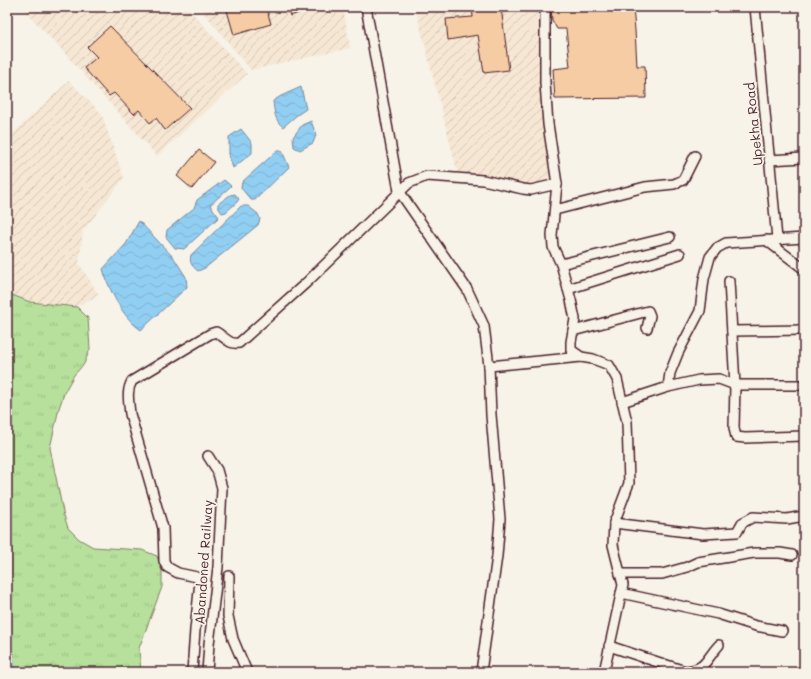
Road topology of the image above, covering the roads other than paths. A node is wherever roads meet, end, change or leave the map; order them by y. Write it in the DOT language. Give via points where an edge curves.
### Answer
graph roads {
  1 [pos="366,7"];
  2 [pos="545,7"];
  3 [pos="754,7"];
  4 [pos="695,156"];
  5 [pos="804,158"];
  6 [pos="769,160"];
  7 [pos="557,184"];
  8 [pos="399,191"];
  9 [pos="554,210"];
  10 [pos="670,237"];
  11 [pos="804,238"];
  12 [pos="777,239"];
  13 [pos="766,240"];
  14 [pos="680,254"];
  15 [pos="561,264"];
  16 [pos="804,269"];
  17 [pos="729,281"];
  18 [pos="568,289"];
  19 [pos="647,328"];
  20 [pos="804,330"];
  21 [pos="573,331"];
  22 [pos="732,331"];
  23 [pos="581,357"];
  24 [pos="488,366"];
  25 [pos="735,385"];
  26 [pos="804,385"];
  27 [pos="668,387"];
  28 [pos="622,402"];
  29 [pos="804,436"];
  30 [pos="208,456"];
  31 [pos="804,516"];
  32 [pos="614,523"];
  33 [pos="792,555"];
  34 [pos="620,574"];
  35 [pos="229,576"];
  36 [pos="621,593"];
  37 [pos="782,631"];
  38 [pos="719,645"];
  39 [pos="609,646"];
  40 [pos="192,672"];
  41 [pos="207,672"];
  42 [pos="247,672"];
  43 [pos="481,672"];
  44 [pos="604,672"];
  1 -- 8 [label="street"];
  2 -- 7 [label="street" via="545,83"];
  3 -- 6 [label="street, Upekha Road"];
  4 -- 9 [label="street" via="683,180 674,184 645,187"];
  5 -- 6 [label="street"];
  6 -- 12 [label="street, Upekha Road"];
  7 -- 8 [label="street" via="523,190 483,180 427,176 409,183"];
  7 -- 9 [label="street"];
  8 -- 24 [label="street" via="467,289 484,326"];
  8 -- 40 [label="street" via="306,283 240,343 230,343 216,332 210,334 132,381 129,386 130,414 163,528 164,562 167,567 178,573 197,577 200,581"];
  9 -- 15 [label="street" via="553,247"];
  10 -- 15 [label="street"];
  11 -- 12 [label="street"];
  12 -- 13 [label="street"];
  13 -- 16 [label="street"];
  13 -- 27 [label="street" via="726,243 713,252 704,279 700,311 678,353 670,373"];
  14 -- 18 [label="street"];
  15 -- 18 [label="street"];
  17 -- 22 [label="street"];
  18 -- 21 [label="street" via="575,319"];
  19 -- 21 [label="street" via="650,316 648,311"];
  20 -- 22 [label="street"];
  21 -- 23 [label="street" via="571,350"];
  22 -- 25 [label="street"];
  23 -- 24 [label="street"];
  23 -- 28 [label="street" via="609,365 617,379"];
  24 -- 43 [label="street" via="500,519"];
  25 -- 26 [label="street"];
  25 -- 27 [label="street" via="719,379 699,380"];
  25 -- 29 [label="street" via="736,436"];
  27 -- 28 [label="street"];
  28 -- 32 [label="street" via="627,422 629,483"];
  30 -- 41 [label="street, Abandoned Railway" via="217,470 222,488 218,567"];
  31 -- 32 [label="street" via="787,519 753,518 742,522 738,532 703,534"];
  32 -- 34 [label="street" via="613,545"];
  33 -- 34 [label="street" via="754,553 698,562 687,568 662,574"];
  34 -- 36 [label="street" via="623,585"];
  35 -- 42 [label="street" via="228,616 233,639"];
  36 -- 37 [label="street"];
  36 -- 39 [label="street"];
  38 -- 39 [label="street" via="703,666 696,670 684,670"];
  39 -- 44 [label="street"];
}
